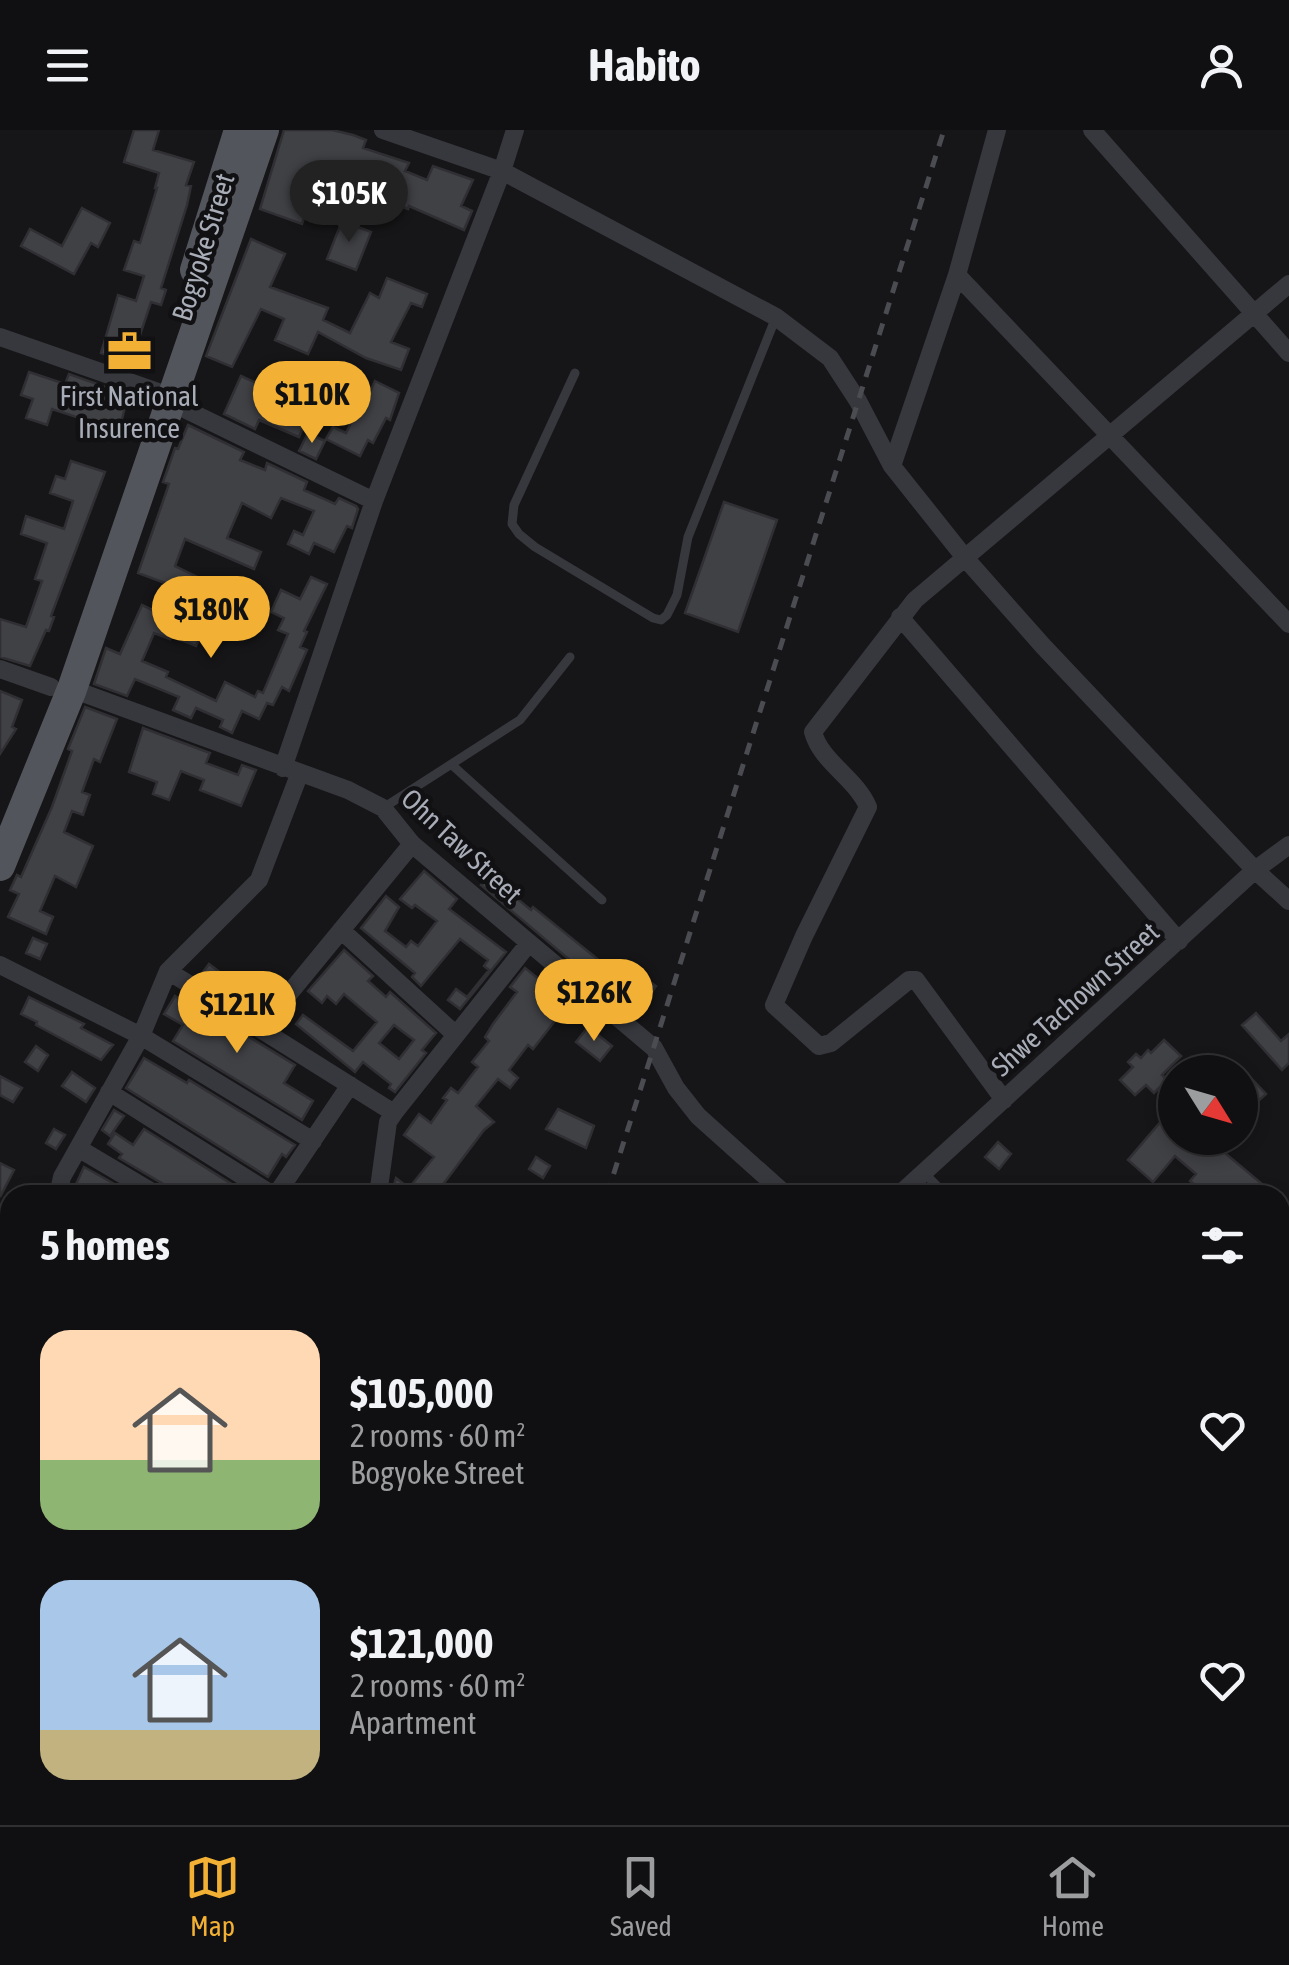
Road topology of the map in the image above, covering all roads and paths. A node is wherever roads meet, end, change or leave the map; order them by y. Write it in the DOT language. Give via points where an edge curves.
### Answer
graph roads {
  1 [pos="239,130"];
  2 [pos="264,130"];
  3 [pos="383,130"];
  4 [pos="514,130"];
  5 [pos="997,130"];
  6 [pos="1092,130"];
  7 [pos="502,171"];
  8 [pos="957,275"];
  9 [pos="1289,284"];
  10 [pos="1254,314"];
  11 [pos="776,317"];
  12 [pos="0,337"];
  13 [pos="1289,353"];
  14 [pos="575,373"];
  15 [pos="165,398"];
  16 [pos="1112,434"];
  17 [pos="892,466"];
  18 [pos="374,501"];
  19 [pos="966,558"];
  20 [pos="900,616"];
  21 [pos="1289,624"];
  22 [pos="570,658"];
  23 [pos="0,669"];
  24 [pos="61,688"];
  25 [pos="452,765"];
  26 [pos="291,771"];
  27 [pos="383,808"];
  28 [pos="0,815"];
  29 [pos="412,844"];
  30 [pos="1289,844"];
  31 [pos="0,866"];
  32 [pos="1255,870"];
  33 [pos="602,900"];
  34 [pos="1289,901"];
  35 [pos="341,930"];
  36 [pos="1179,941"];
  37 [pos="529,944"];
  38 [pos="0,965"];
  39 [pos="168,971"];
  40 [pos="260,1029"];
  41 [pos="456,1034"];
  42 [pos="141,1036"];
  43 [pos="350,1085"];
  44 [pos="109,1092"];
  45 [pos="1004,1100"];
  46 [pos="394,1113"];
  47 [pos="312,1141"];
  48 [pos="78,1148"];
  49 [pos="924,1173"];
  50 [pos="60,1185"];
  51 [pos="140,1185"];
  52 [pos="258,1185"];
  53 [pos="281,1185"];
  54 [pos="379,1185"];
  55 [pos="775,1185"];
  56 [pos="910,1185"];
  57 [pos="936,1185"];
  1 -- 15 [label="main road, Bogyoke Street"];
  2 -- 15 [label="main road, Bogyoke Street"];
  3 -- 7 [label="street"];
  4 -- 7 [label="street"];
  5 -- 8 [label="street"];
  6 -- 10 [label="street"];
  7 -- 11 [label="street"];
  7 -- 18 [label="street"];
  8 -- 16 [label="street"];
  8 -- 17 [label="street"];
  9 -- 10 [label="street"];
  10 -- 13 [label="street"];
  10 -- 16 [label="street"];
  11 -- 14 [label="lane" via="688,537 678,595 662,620 535,546 512,524"];
  11 -- 17 [label="street" via="830,358"];
  12 -- 15 [label="street"];
  15 -- 18 [label="street"];
  15 -- 24 [label="main road, Bogyoke Street"];
  16 -- 19 [label="street"];
  16 -- 21 [label="street"];
  17 -- 19 [label="street"];
  18 -- 26 [label="street"];
  19 -- 20 [label="street"];
  19 -- 32 [label="street"];
  20 -- 36 [label="street"];
  20 -- 45 [label="street" via="813,732 868,807 774,1005 819,1046 916,980"];
  22 -- 25 [label="lane" via="520,720"];
  23 -- 24 [label="street, Ohn Taw Street"];
  24 -- 26 [label="street, Ohn Taw Street"];
  24 -- 28 [label="main road, Bogyoke Street"];
  24 -- 31 [label="main road, Bogyoke Street"];
  25 -- 27 [label="lane"];
  25 -- 33 [label="lane"];
  26 -- 27 [label="street, Ohn Taw Street"];
  26 -- 39 [label="street" via="259,880"];
  27 -- 29 [label="street, Ohn Taw Street"];
  29 -- 35 [label="street"];
  29 -- 37 [label="street, Ohn Taw Street"];
  30 -- 32 [label="street, Shwe Tachown Street"];
  32 -- 34 [label="street"];
  32 -- 36 [label="street, Shwe Tachown Street"];
  35 -- 40 [label="street"];
  35 -- 41 [label="street"];
  36 -- 45 [label="street, Shwe Tachown Street"];
  37 -- 41 [label="street"];
  37 -- 55 [label="street, Ohn Taw Street" via="654,1048 698,1116"];
  38 -- 42 [label="street"];
  39 -- 40 [label="street"];
  39 -- 42 [label="street"];
  40 -- 43 [label="street"];
  41 -- 46 [label="street"];
  42 -- 44 [label="street"];
  42 -- 47 [label="street"];
  43 -- 46 [label="street"];
  43 -- 47 [label="street"];
  44 -- 48 [label="street"];
  44 -- 52 [label="street"];
  45 -- 49 [label="street, Shwe Tachown Street"];
  46 -- 54 [label="street"];
  47 -- 53 [label="street"];
  48 -- 50 [label="street"];
  48 -- 51 [label="street"];
  49 -- 56 [label="street, Shwe Tachown Street"];
  49 -- 57 [label="lane"];
}
